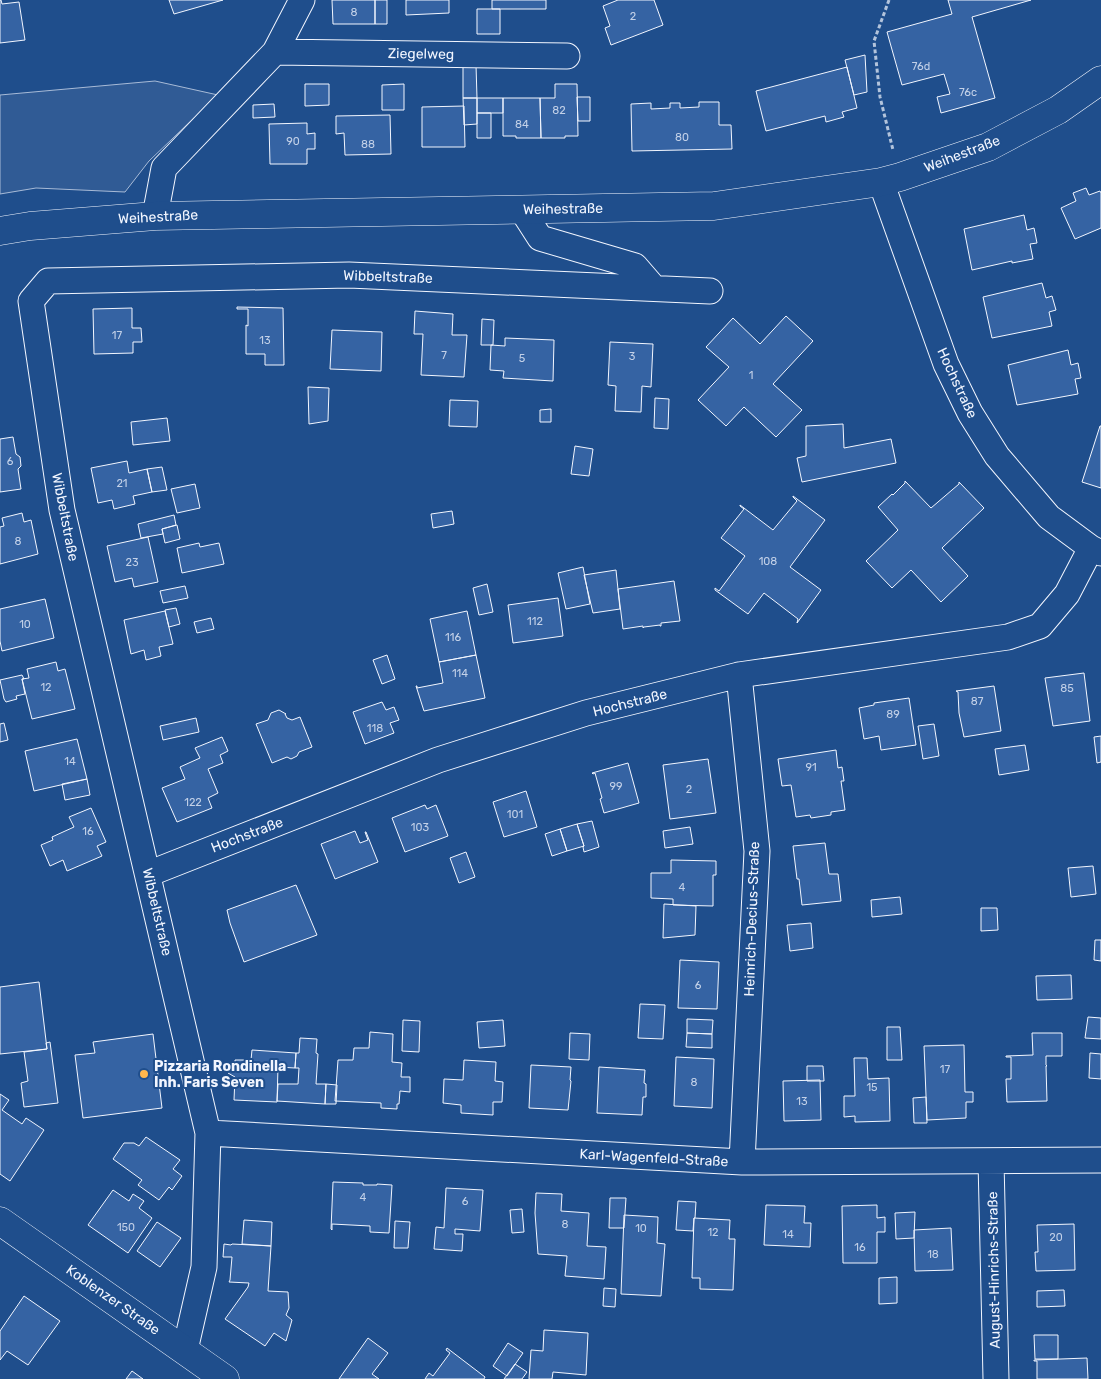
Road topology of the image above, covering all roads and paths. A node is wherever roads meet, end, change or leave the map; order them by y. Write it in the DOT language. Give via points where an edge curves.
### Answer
graph roads {
  1 [pos="302,0"];
  2 [pos="889,0"];
  3 [pos="276,52"];
  4 [pos="567,56"];
  5 [pos="1101,80"];
  6 [pos="895,158"];
  7 [pos="881,182"];
  8 [pos="522,210"];
  9 [pos="155,216"];
  10 [pos="0,231"];
  11 [pos="654,288"];
  12 [pos="710,291"];
  13 [pos="1096,551"];
  14 [pos="739,676"];
  15 [pos="148,874"];
  16 [pos="208,1133"];
  17 [pos="1101,1160"];
  18 [pos="742,1162"];
  19 [pos="990,1162"];
  20 [pos="0,1221"];
  21 [pos="185,1350"];
  22 [pos="225,1379"];
  23 [pos="996,1379"];
  1 -- 3 [label="street"];
  2 -- 6 [label="path" via="874,41 880,97"];
  3 -- 4 [label="street, Ziegelweg"];
  3 -- 9 [label="street" via="164,168"];
  5 -- 7 [label="main road, Weihestraße" via="1058,110 988,147"];
  7 -- 8 [label="main road, Weihestraße" via="714,206"];
  7 -- 13 [label="street, Hochstraße" via="946,364 970,413 997,456 1049,517"];
  8 -- 9 [label="main road, Weihestraße"];
  8 -- 11 [label="street" via="540,238 635,266"];
  9 -- 10 [label="main road, Weihestraße"];
  11 -- 12 [label="street, Wibbeltstraße"];
  11 -- 15 [label="street, Wibbeltstraße" via="349,275 48,281 31,301 62,510"];
  13 -- 14 [label="street, Hochstraße" via="1040,626 1008,637"];
  14 -- 15 [label="street, Hochstraße" via="586,713 438,760"];
  14 -- 18 [label="street, Heinrich-Decius-Straße" via="757,851"];
  15 -- 16 [label="street, Wibbeltstraße"];
  16 -- 18 [label="street, Karl-Wagenfeld-Straße"];
  16 -- 21 [label="street, Wibbeltstraße" via="204,1268"];
  17 -- 19 [label="street, Karl-Wagenfeld-Straße"];
  18 -- 19 [label="street, Karl-Wagenfeld-Straße"];
  19 -- 23 [label="street, August-Hinrichs-Straße"];
  20 -- 21 [label="main road, Koblenzer Straße"];
  21 -- 22 [label="main road, Koblenzer Straße"];
}
